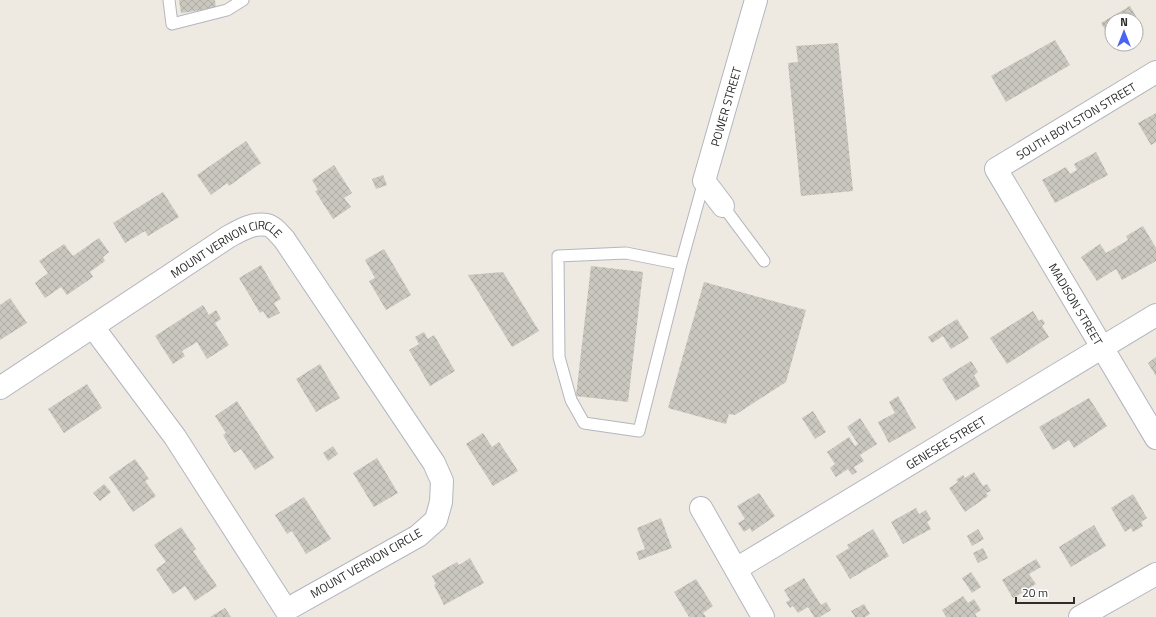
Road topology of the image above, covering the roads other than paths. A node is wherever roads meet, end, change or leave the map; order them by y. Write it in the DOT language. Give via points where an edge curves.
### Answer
graph roads {
  1 [pos="169,0"];
  2 [pos="242,0"];
  3 [pos="756,0"];
  4 [pos="1156,72"];
  5 [pos="996,169"];
  6 [pos="704,181"];
  7 [pos="723,206"];
  8 [pos="764,261"];
  9 [pos="681,264"];
  10 [pos="1156,315"];
  11 [pos="93,327"];
  12 [pos="1102,348"];
  13 [pos="0,388"];
  14 [pos="1156,438"];
  15 [pos="701,508"];
  16 [pos="736,569"];
  17 [pos="1156,574"];
  18 [pos="288,614"];
  19 [pos="763,617"];
  20 [pos="1080,617"];
  1 -- 2 [label="lane" via="172,24 227,10"];
  3 -- 6 [label="street, POWER STREET"];
  4 -- 5 [label="street, SOUTH BOYLSTON STREET"];
  5 -- 12 [label="street, MADISON STREET"];
  6 -- 7 [label="street"];
  6 -- 9 [label="lane"];
  7 -- 8 [label="lane"];
  9 -- 9 [label="lane" via="639,431 584,423 571,400 559,357 558,256 626,253"];
  10 -- 12 [label="street, GENESEE STREET"];
  11 -- 13 [label="street"];
  11 -- 18 [label="street, MOUNT VERNON CIRCLE" via="175,437"];
  11 -- 18 [label="street, MOUNT VERNON CIRCLE" via="242,230 255,225 268,225 284,239 434,463 442,481 441,502 436,520 418,536"];
  12 -- 14 [label="street, MADISON STREET"];
  12 -- 16 [label="street, GENESEE STREET"];
  15 -- 16 [label="street"];
  16 -- 19 [label="street"];
  17 -- 20 [label="street"];
}
